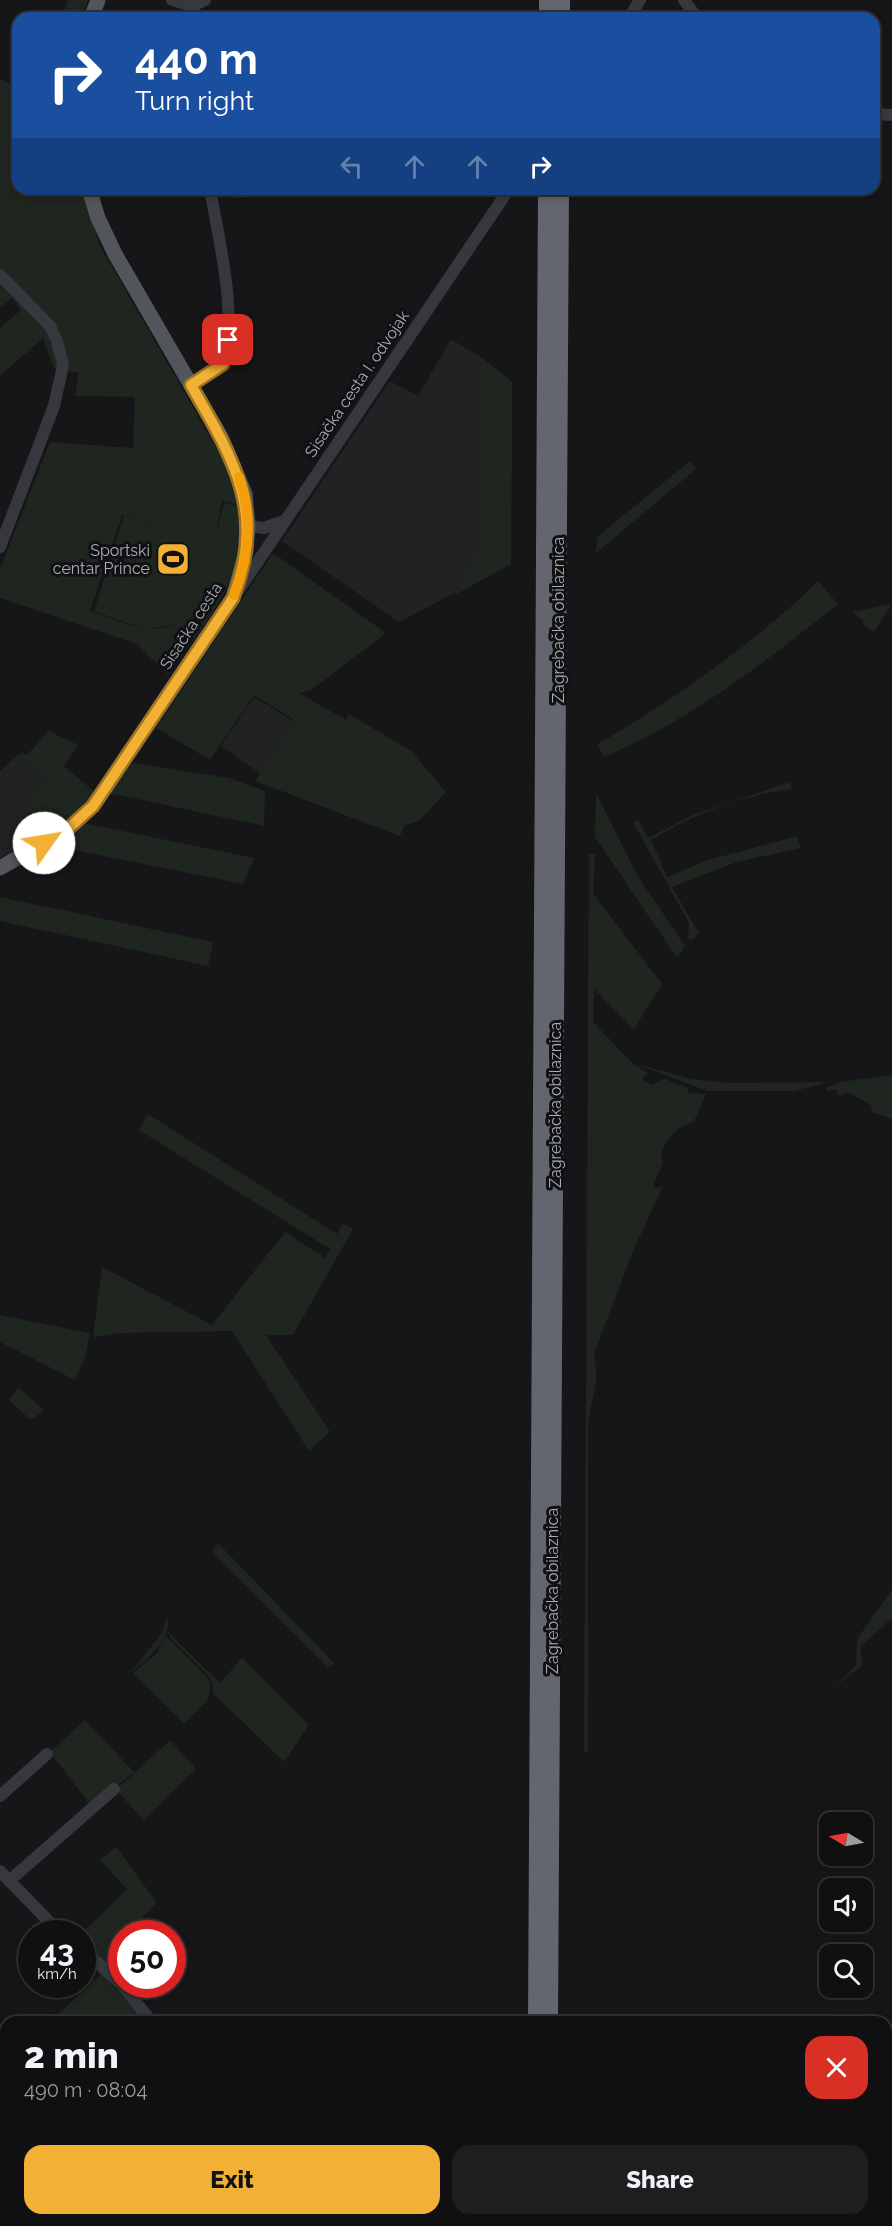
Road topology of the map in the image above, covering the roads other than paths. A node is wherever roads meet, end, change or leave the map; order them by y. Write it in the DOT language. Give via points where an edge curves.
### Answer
graph roads {
  1 [pos="172,0"];
  2 [pos="205,0"];
  3 [pos="91,195"];
  4 [pos="211,195"];
  5 [pos="505,195"];
  6 [pos="546,195"];
  7 [pos="561,195"];
  8 [pos="0,275"];
  9 [pos="191,385"];
  10 [pos="286,521"];
  11 [pos="248,526"];
  12 [pos="0,546"];
  13 [pos="233,598"];
  14 [pos="0,868"];
  15 [pos="46,1754"];
  16 [pos="114,1789"];
  17 [pos="0,1796"];
  18 [pos="0,1871"];
  19 [pos="9,1881"];
  20 [pos="47,1920"];
  21 [pos="96,1962"];
  22 [pos="147,2016"];
  23 [pos="536,2016"];
  24 [pos="550,2016"];
  1 -- 2 [label="street" via="193,6"];
  3 -- 9 [label="main road, Sisačka cesta" via="116,254"];
  4 -- 9 [label="street" via="228,294 228,340 223,364"];
  5 -- 10 [label="street, Sisačka cesta I. odvojak"];
  6 -- 23 [label="highway, Zagrebačka obilaznica"];
  7 -- 24 [label="highway, Zagrebačka obilaznica"];
  8 -- 12 [label="street" via="50,326 63,365 54,406"];
  9 -- 11 [label="main road, Sisačka cesta" via="236,469 245,494"];
  10 -- 11 [label="street" via="264,528"];
  10 -- 13 [label="street, Sisačka cesta I. odvojak"];
  11 -- 13 [label="main road, Sisačka cesta" via="246,552"];
  13 -- 14 [label="main road, Sisačka cesta" via="93,806 70,827"];
  15 -- 17 [label="street"];
  16 -- 19 [label="street"];
  18 -- 19 [label="street"];
  19 -- 20 [label="street"];
  21 -- 22 [label="street"];
}
